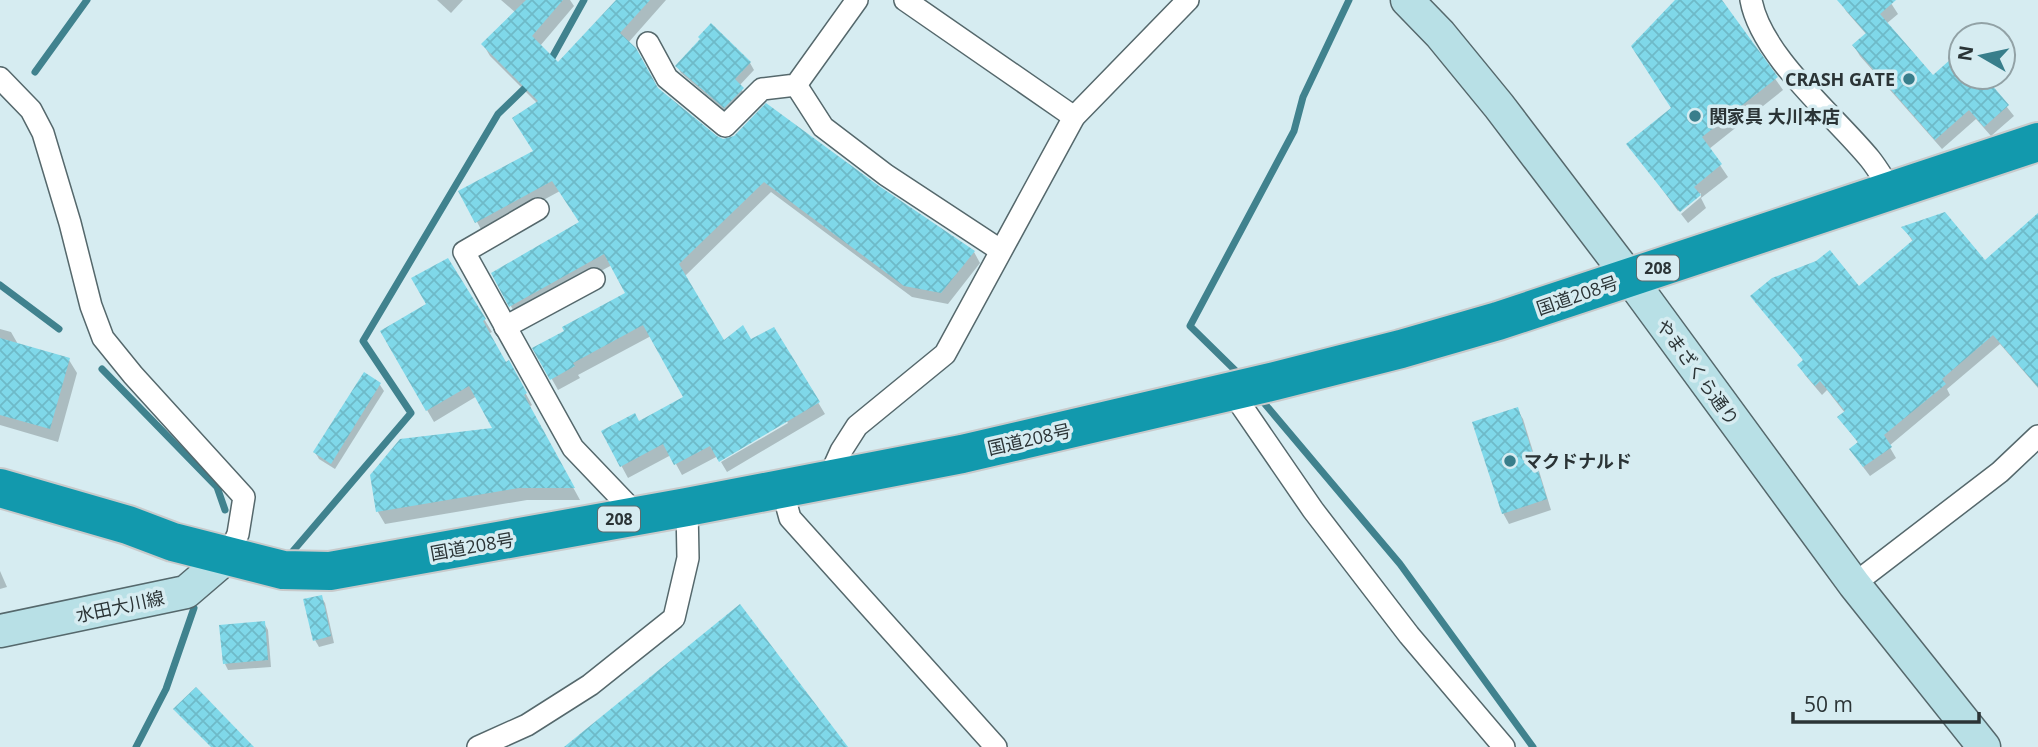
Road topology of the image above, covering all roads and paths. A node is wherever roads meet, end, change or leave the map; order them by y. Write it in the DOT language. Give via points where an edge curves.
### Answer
graph roads {
  1 [pos="857,0"];
  2 [pos="905,0"];
  3 [pos="1188,0"];
  4 [pos="1407,0"];
  5 [pos="1751,0"];
  6 [pos="648,43"];
  7 [pos="0,78"];
  8 [pos="796,85"];
  9 [pos="1074,117"];
  10 [pos="2038,142"];
  11 [pos="1891,191"];
  12 [pos="538,209"];
  13 [pos="1000,250"];
  14 [pos="1629,277"];
  15 [pos="594,279"];
  16 [pos="505,327"];
  17 [pos="1249,387"];
  18 [pos="2038,436"];
  19 [pos="828,480"];
  20 [pos="0,488"];
  21 [pos="782,489"];
  22 [pos="687,507"];
  23 [pos="638,516"];
  24 [pos="228,556"];
  25 [pos="1854,584"];
  26 [pos="0,631"];
  27 [pos="478,747"];
  28 [pos="996,747"];
  29 [pos="1504,747"];
  30 [pos="1984,747"];
  1 -- 8 [label="street"];
  2 -- 9 [label="street"];
  3 -- 9 [label="street"];
  4 -- 14 [label="street, やまざくら通り" via="1499,106"];
  5 -- 11 [label="street" via="1758,25 1779,56 1871,160"];
  6 -- 8 [label="street" via="667,78 725,126 762,89"];
  7 -- 24 [label="street" via="31,110 43,133 103,338 244,497 238,534"];
  8 -- 13 [label="street" via="823,127"];
  9 -- 13 [label="street"];
  10 -- 11 [label="highway, 国道208号 / 208"];
  11 -- 14 [label="highway, 国道208号 / 208"];
  12 -- 16 [label="street" via="464,252"];
  13 -- 19 [label="street" via="945,354 857,426"];
  14 -- 17 [label="highway, 国道208号 / 208" via="1498,321"];
  14 -- 25 [label="street, やまざくら通り"];
  15 -- 16 [label="street"];
  16 -- 23 [label="street" via="573,448"];
  17 -- 19 [label="highway, 国道208号 / 208" via="962,454"];
  17 -- 29 [label="street" via="1329,531"];
  18 -- 25 [label="street" via="2000,472"];
  19 -- 21 [label="highway, 国道208号 / 208"];
  20 -- 24 [label="highway, 国道208号 / 208"];
  21 -- 22 [label="highway, 国道208号 / 208"];
  21 -- 28 [label="street" via="790,518"];
  22 -- 23 [label="highway, 国道208号 / 208"];
  22 -- 27 [label="street" via="688,558 674,618 590,685 527,725"];
  23 -- 24 [label="highway, 国道208号 / 208" via="330,570 283,570"];
  24 -- 26 [label="street, 水田大川線" via="186,592"];
  25 -- 30 [label="street, やまざくら通り"];
}
